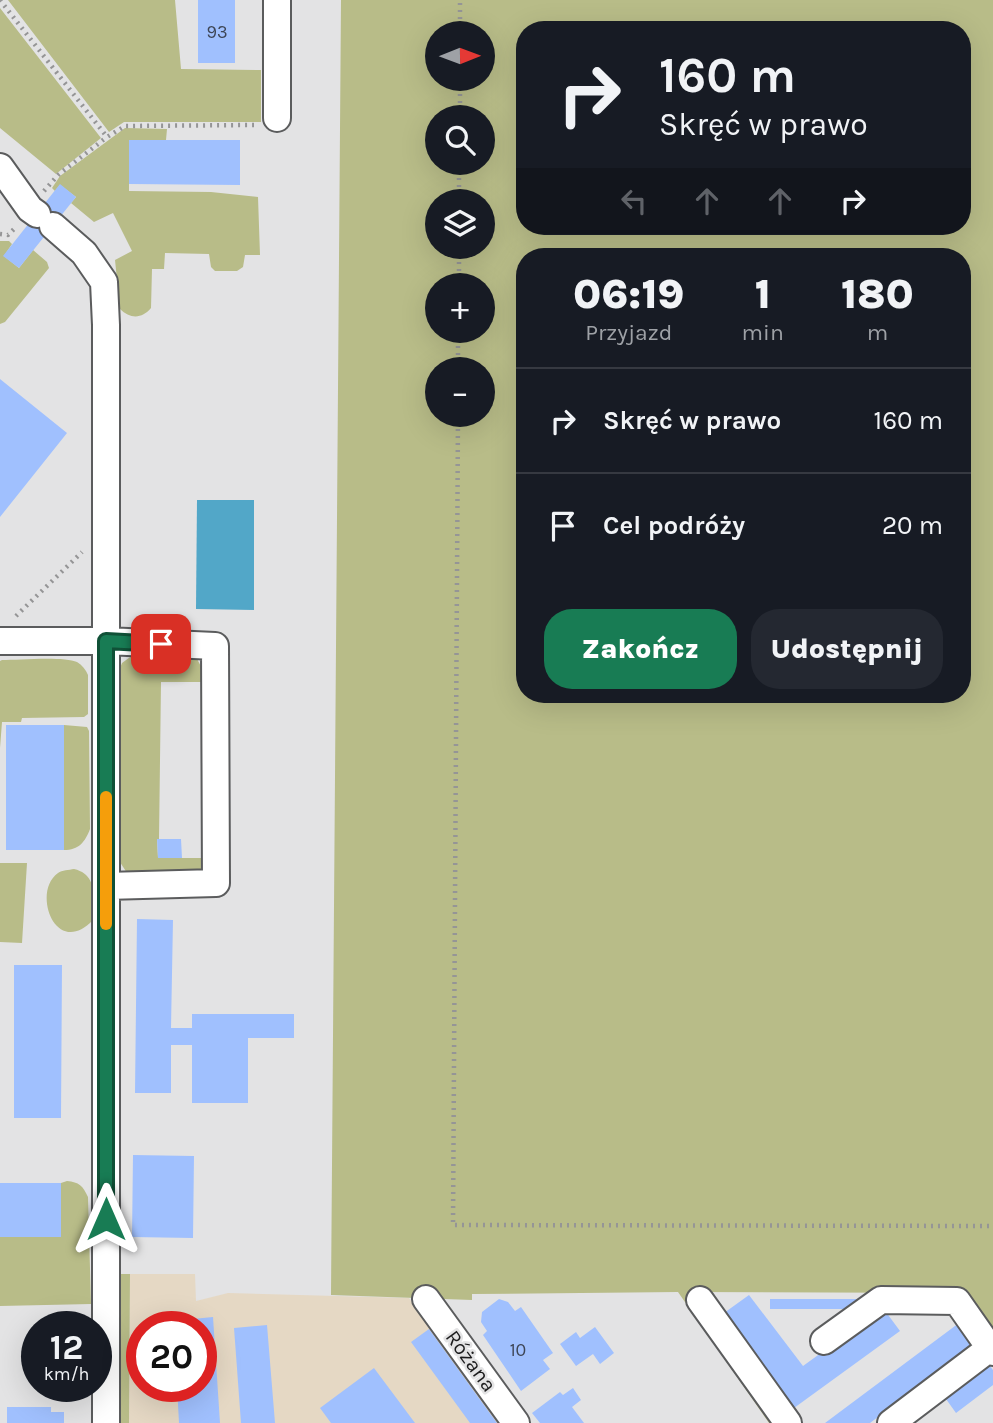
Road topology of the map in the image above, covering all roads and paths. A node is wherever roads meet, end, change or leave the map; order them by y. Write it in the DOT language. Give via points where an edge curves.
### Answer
graph roads {
  1 [pos="0,0"];
  2 [pos="276,0"];
  3 [pos="460,0"];
  4 [pos="460,21"];
  5 [pos="271,121"];
  6 [pos="107,137"];
  7 [pos="0,167"];
  8 [pos="31,222"];
  9 [pos="0,234"];
  10 [pos="458,427"];
  11 [pos="106,536"];
  12 [pos="5,632"];
  13 [pos="106,641"];
  14 [pos="106,886"];
  15 [pos="993,1226"];
  16 [pos="426,1299"];
  17 [pos="699,1300"];
  18 [pos="824,1341"];
  19 [pos="992,1350"];
  20 [pos="106,1423"];
  21 [pos="516,1423"];
  22 [pos="788,1423"];
  23 [pos="891,1423"];
  1 -- 6 [label="path"];
  2 -- 5 [label="street"];
  3 -- 4 [label="path"];
  5 -- 6 [label="path" via="125,126"];
  6 -- 8 [label="path" via="58,174"];
  7 -- 8 [label="street"];
  8 -- 9 [label="path" via="8,235"];
  8 -- 11 [label="street" via="84,253 104,282"];
  10 -- 15 [label="path" via="453,1225"];
  11 -- 12 [label="path" via="85,550"];
  11 -- 13 [label="street"];
  12 -- 13 [label="street"];
  13 -- 14 [label="street"];
  13 -- 14 [label="street" via="215,646 216,883"];
  14 -- 20 [label="street"];
  16 -- 21 [label="street, Różana"];
  17 -- 22 [label="street"];
  18 -- 19 [label="street" via="881,1300 957,1301"];
  19 -- 23 [label="street"];
}
